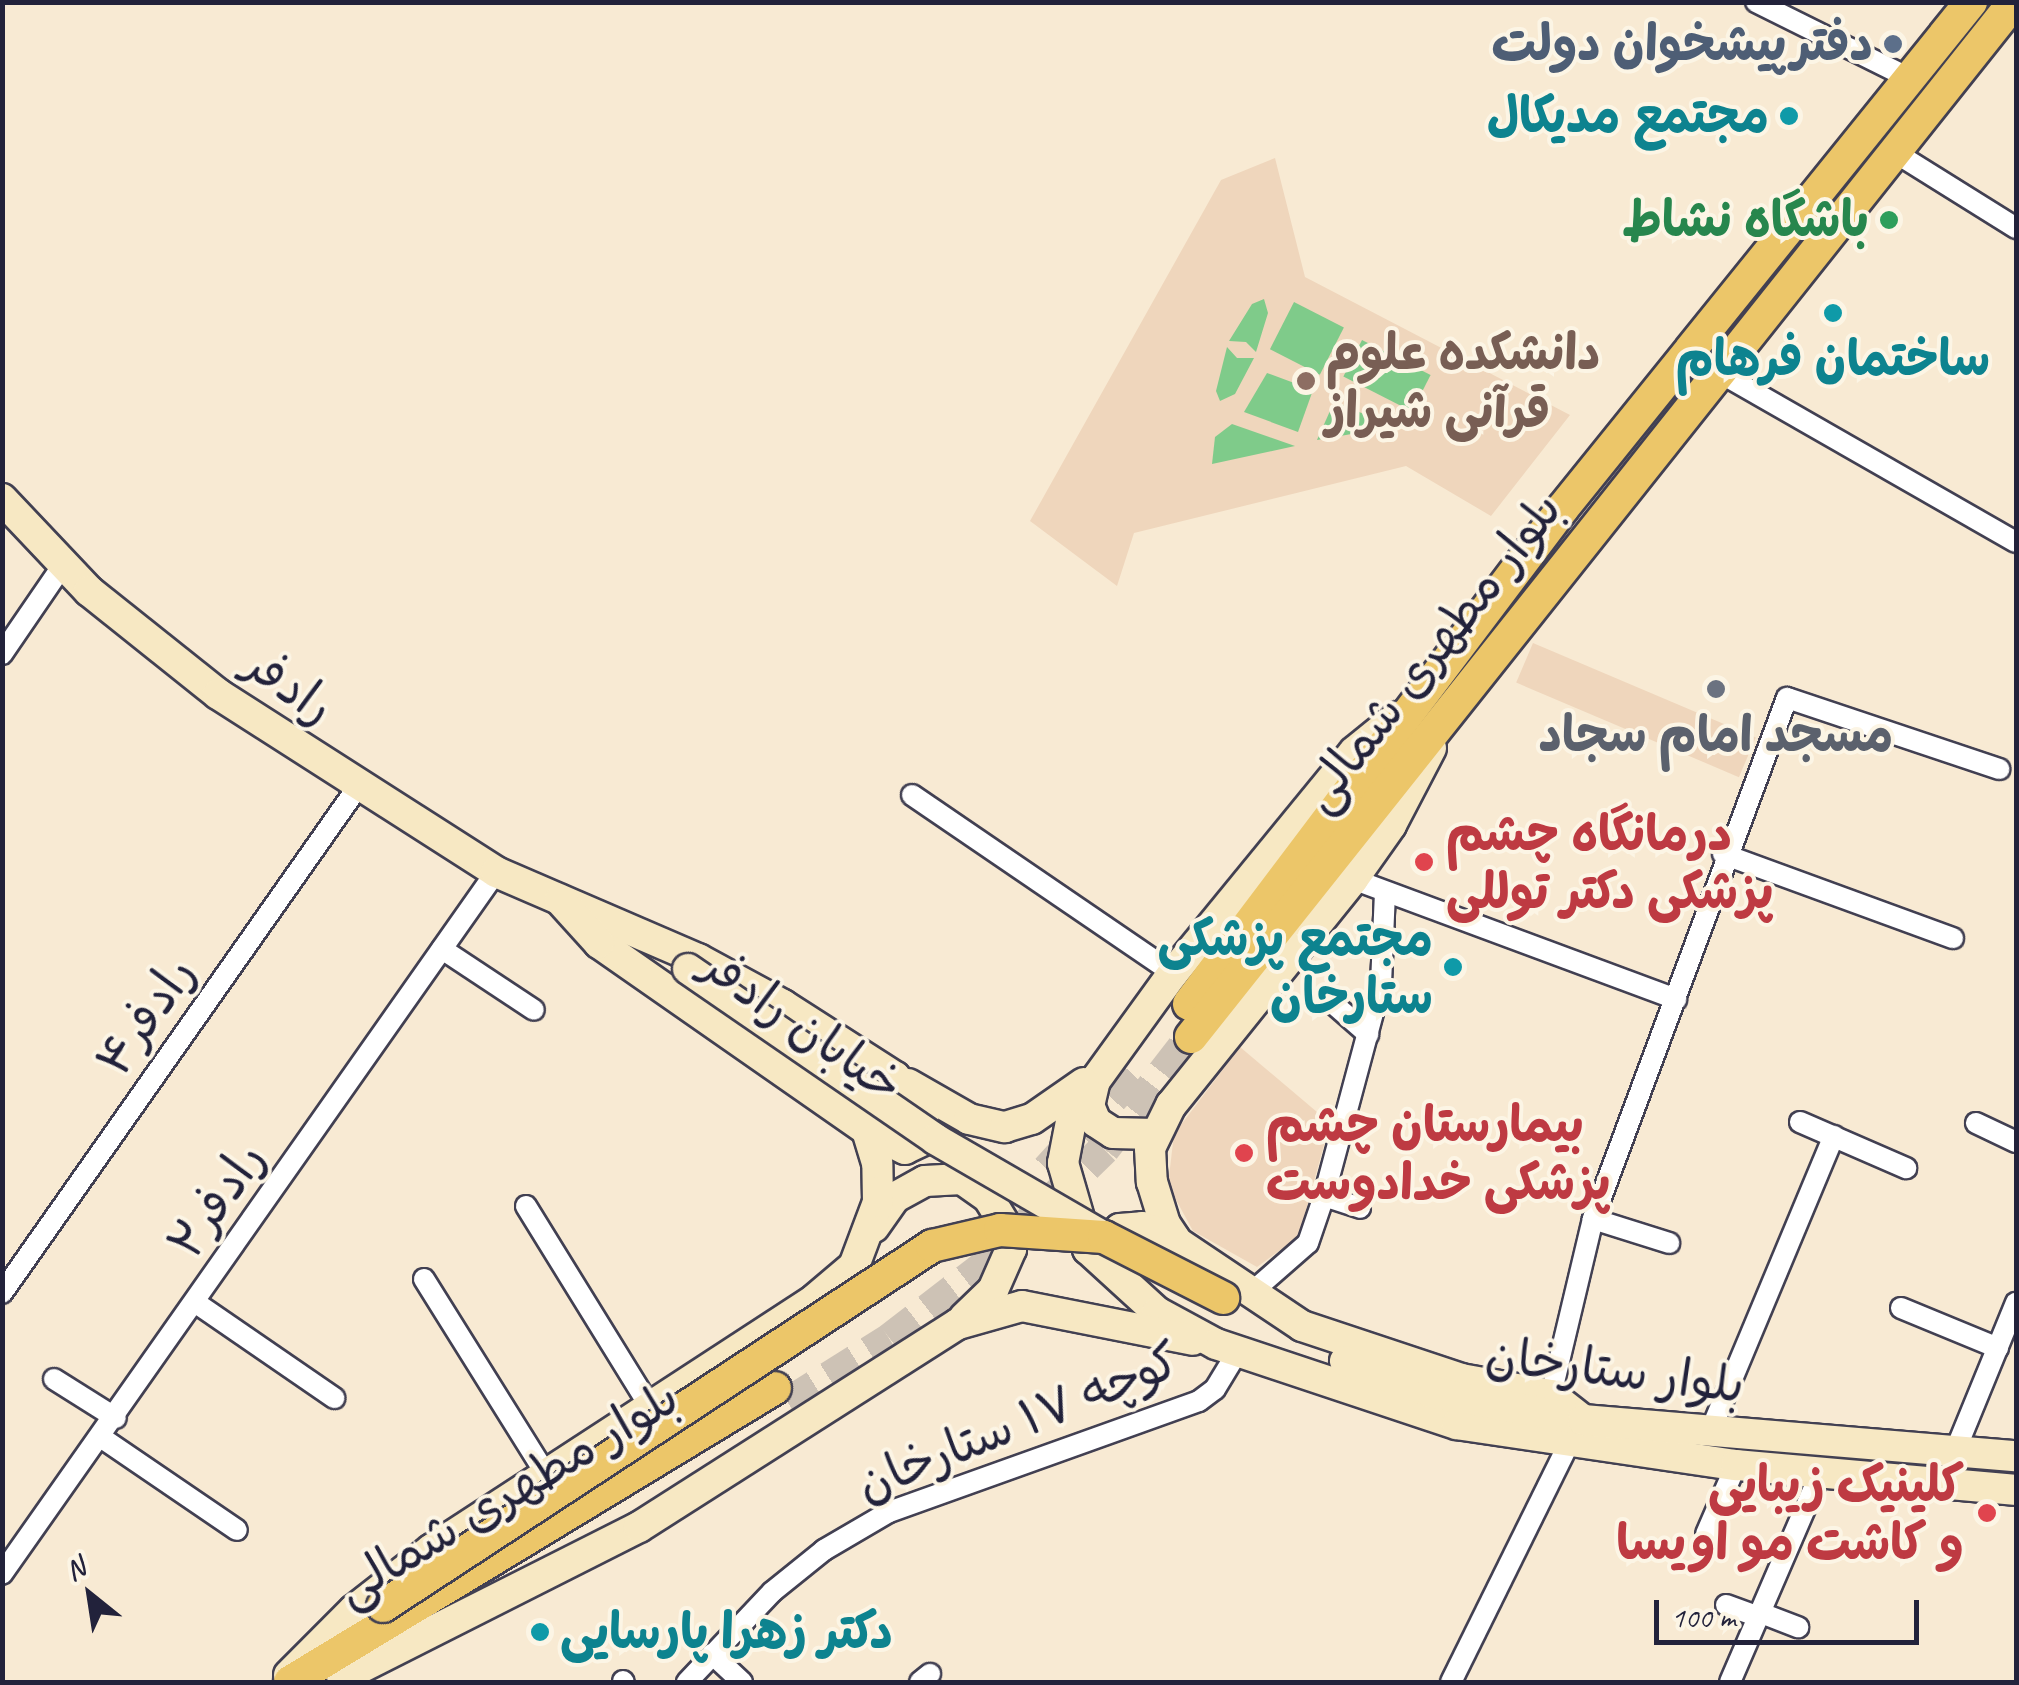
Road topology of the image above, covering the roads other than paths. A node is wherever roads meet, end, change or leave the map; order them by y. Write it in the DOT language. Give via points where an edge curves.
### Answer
graph roads {
  1 [pos="1756,2"];
  2 [pos="1971,2"];
  3 [pos="2014,2"];
  4 [pos="1910,78"];
  5 [pos="1896,153"];
  6 [pos="2016,228"];
  7 [pos="1717,371"];
  8 [pos="2,500"];
  9 [pos="2016,542"];
  10 [pos="62,564"];
  11 [pos="2,654"];
  12 [pos="1437,702"];
  13 [pos="2000,769"];
  14 [pos="356,788"];
  15 [pos="912,795"];
  16 [pos="1724,854"];
  17 [pos="496,872"];
  18 [pos="1353,879"];
  19 [pos="1385,894"];
  20 [pos="560,900"];
  21 [pos="1953,938"];
  22 [pos="442,949"];
  23 [pos="1173,973"];
  24 [pos="1676,999"];
  25 [pos="1336,1006"];
  26 [pos="534,1010"];
  27 [pos="1182,1030"];
  28 [pos="1368,1034"];
  29 [pos="1098,1072"];
  30 [pos="895,1077"];
  31 [pos="1800,1122"];
  32 [pos="1976,1123"];
  33 [pos="866,1130"];
  34 [pos="1154,1134"];
  35 [pos="1834,1136"];
  36 [pos="2016,1142"];
  37 [pos="1906,1168"];
  38 [pos="1324,1196"];
  39 [pos="988,1197"];
  40 [pos="526,1206"];
  41 [pos="1360,1208"];
  42 [pos="1593,1218"];
  43 [pos="1104,1237"];
  44 [pos="1174,1238"];
  45 [pos="1669,1243"];
  46 [pos="865,1248"];
  47 [pos="424,1279"];
  48 [pos="1124,1285"];
  49 [pos="2,1293"];
  50 [pos="1238,1295"];
  51 [pos="2016,1303"];
  52 [pos="196,1304"];
  53 [pos="1900,1308"];
  54 [pos="958,1324"];
  55 [pos="1227,1348"];
  56 [pos="1998,1348"];
  57 [pos="54,1379"];
  58 [pos="1551,1395"];
  59 [pos="334,1398"];
  60 [pos="650,1407"];
  61 [pos="116,1418"];
  62 [pos="1575,1432"];
  63 [pos="1710,1432"];
  64 [pos="102,1438"];
  65 [pos="1956,1449"];
  66 [pos="2016,1456"];
  67 [pos="1736,1465"];
  68 [pos="1822,1469"];
  69 [pos="546,1474"];
  70 [pos="2016,1490"];
  71 [pos="237,1530"];
  72 [pos="1706,1534"];
  73 [pos="2,1574"];
  74 [pos="1726,1606"];
  75 [pos="1760,1615"];
  76 [pos="1798,1627"];
  77 [pos="712,1654"];
  78 [pos="338,1680"];
  79 [pos="286,1682"];
  80 [pos="687,1682"];
  81 [pos="742,1682"];
  82 [pos="1451,1682"];
  83 [pos="1730,1682"];
  1 -- 4 [label="street"];
  2 -- 4 [label="main road, بلوار مطهرى شمالى"];
  3 -- 5 [label="main road, بلوار مطهرى شمالى"];
  4 -- 12 [label="main road, بلوار مطهرى شمالى" via="1563,508"];
  5 -- 6 [label="street"];
  5 -- 7 [label="main road, بلوار مطهرى شمالى"];
  7 -- 9 [label="street"];
  7 -- 12 [label="main road, بلوار مطهرى شمالى"];
  8 -- 10 [label="main road, رادفر"];
  10 -- 11 [label="street"];
  10 -- 14 [label="main road, رادفر" via="218,694"];
  12 -- 18 [label="main road" via="1391,825"];
  12 -- 23 [label="main road" via="1354,752"];
  12 -- 27 [label="main road, بلوار مطهرى شمالى"];
  13 -- 16 [label="street" via="1786,698"];
  14 -- 17 [label="main road, رادفر"];
  14 -- 49 [label="street, رادفر۴"];
  15 -- 23 [label="street"];
  16 -- 21 [label="street"];
  16 -- 24 [label="street"];
  17 -- 20 [label="main road, رادفر"];
  17 -- 22 [label="street, رادفر۲"];
  18 -- 19 [label="street"];
  18 -- 34 [label="main road" via="1244,1010"];
  19 -- 24 [label="street"];
  19 -- 28 [label="street" via="1381,984"];
  20 -- 30 [label="main road, خیابان رادفر" via="698,958"];
  20 -- 33 [label="main road, خیابان رادفر" via="599,943"];
  20 -- 43 [label="main road, bridge" via="688,969 935,1139"];
  22 -- 26 [label="street"];
  22 -- 52 [label="street, رادفر۲"];
  23 -- 29 [label="main road"];
  24 -- 42 [label="street"];
  25 -- 28 [label="street"];
  28 -- 38 [label="street"];
  29 -- 30 [label="main road" via="1032,1119 1005,1127 969,1119"];
  29 -- 34 [label="main road" via="1089,1104 1096,1122 1113,1133"];
  29 -- 48 [label="main road" via="1074,1111 1062,1163 1088,1250"];
  30 -- 33 [label="main road, خیابان رادفر" via="922,1112 926,1139 906,1149"];
  30 -- 39 [label="main road" via="948,1135"];
  31 -- 35 [label="street"];
  32 -- 36 [label="street"];
  33 -- 46 [label="main road" via="877,1164 878,1202"];
  34 -- 44 [label="main road" via="1152,1182"];
  35 -- 37 [label="street"];
  35 -- 63 [label="street"];
  38 -- 41 [label="street"];
  38 -- 50 [label="street" via="1308,1243"];
  39 -- 46 [label="main road" via="962,1180 911,1186 881,1214"];
  39 -- 54 [label="main road" via="1010,1232 1011,1250 993,1290"];
  40 -- 60 [label="street"];
  42 -- 45 [label="street"];
  42 -- 58 [label="street"];
  43 -- 50 [label="main road, bridge"];
  43 -- 79 [label="main road, bridge" via="1000,1230 914,1255 383,1606"];
  44 -- 48 [label="main road" via="1142,1226 1120,1230 1107,1254"];
  44 -- 50 [label="main road"];
  46 -- 60 [label="main road" via="815,1298"];
  47 -- 69 [label="street"];
  48 -- 55 [label="main road"];
  50 -- 58 [label="main road" via="1363,1349 1461,1379"];
  50 -- 62 [label="main road, بلوار ستارخان" via="1364,1371"];
  51 -- 56 [label="street"];
  52 -- 59 [label="street"];
  52 -- 61 [label="street, رادفر۲"];
  53 -- 56 [label="street"];
  54 -- 55 [label="main road" via="1022,1306"];
  54 -- 78 [label="main road" via="639,1527"];
  55 -- 62 [label="main road, بلوار ستارخان" via="1457,1424"];
  55 -- 77 [label="street, کوچه ۱۷ ستارخان" via="1216,1389 1199,1401 889,1512 772,1592"];
  56 -- 65 [label="street"];
  57 -- 61 [label="street"];
  58 -- 62 [label="main road"];
  60 -- 69 [label="main road"];
  61 -- 64 [label="street, رادفر۲"];
  62 -- 63 [label="main road, بلوار ستارخان"];
  62 -- 67 [label="main road, بلوار ستارخان"];
  62 -- 82 [label="street"];
  63 -- 65 [label="main road, بلوار ستارخان"];
  64 -- 71 [label="street"];
  64 -- 73 [label="street, رادفر۲"];
  65 -- 66 [label="main road, بلوار ستارخان"];
  67 -- 68 [label="main road, بلوار ستارخان"];
  67 -- 72 [label="street"];
  68 -- 70 [label="main road, بلوار ستارخان"];
  68 -- 75 [label="street"];
  69 -- 79 [label="main road" via="388,1581"];
  74 -- 75 [label="street"];
  75 -- 76 [label="street"];
  75 -- 83 [label="street"];
  77 -- 80 [label="street, کوچه ۱۷ ستارخان"];
  77 -- 81 [label="street"];
  78 -- 79 [label="main road, بلوار مطهرى شمالى" via="782,1396"];
}
